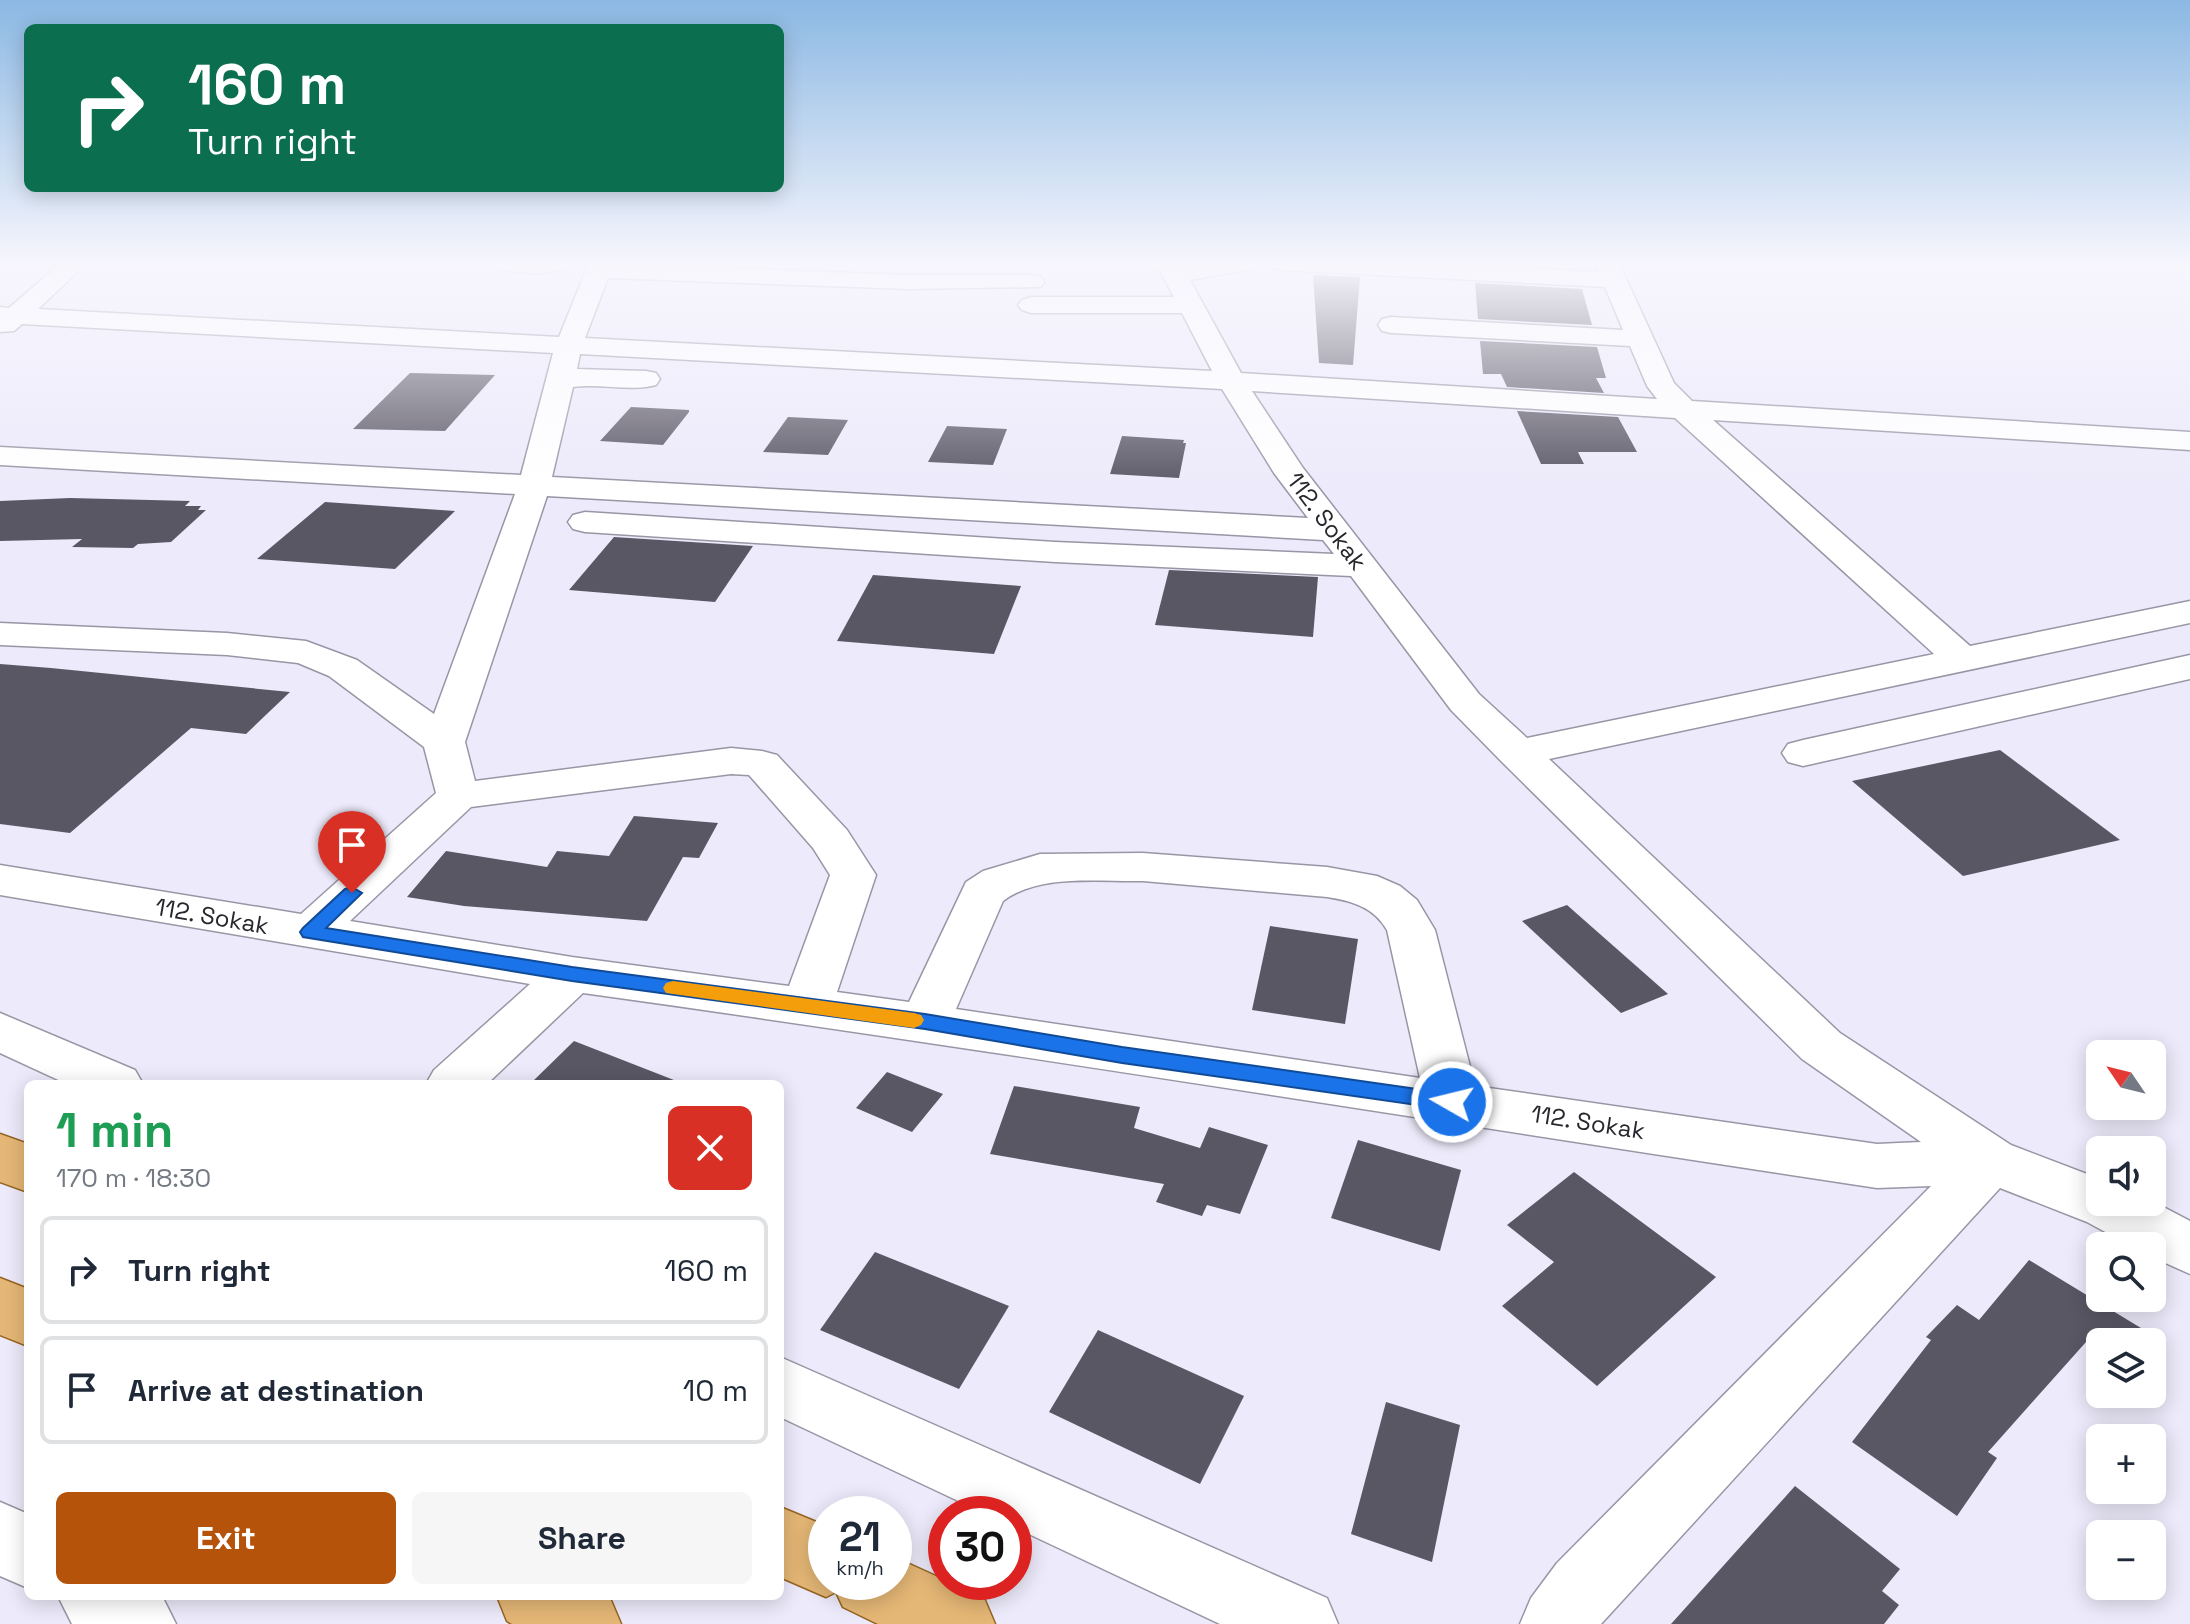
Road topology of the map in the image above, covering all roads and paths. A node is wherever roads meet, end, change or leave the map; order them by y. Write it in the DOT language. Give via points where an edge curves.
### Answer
graph roads {
  1 [pos="429,339"];
  2 [pos="571,339"];
  3 [pos="1210,339"];
  4 [pos="1637,339"];
  5 [pos="1641,339"];
  6 [pos="569,345"];
  7 [pos="561,380"];
  8 [pos="671,380"];
  9 [pos="1240,395"];
  10 [pos="1159,405"];
  11 [pos="1682,408"];
  12 [pos="2190,441"];
  13 [pos="0,456"];
  14 [pos="534,487"];
  15 [pos="585,522"];
  16 [pos="1334,530"];
  17 [pos="1361,566"];
  18 [pos="2190,612"];
  19 [pos="2136,623"];
  20 [pos="0,634"];
  21 [pos="2190,656"];
  22 [pos="1963,660"];
  23 [pos="2190,667"];
  24 [pos="444,742"];
  25 [pos="1517,753"];
  26 [pos="1803,753"];
  27 [pos="458,796"];
  28 [pos="0,880"];
  29 [pos="310,932"];
  30 [pos="572,974"];
  31 [pos="807,1006"];
  32 [pos="925,1022"];
  33 [pos="0,1031"];
  34 [pos="107,1080"];
  35 [pos="457,1080"];
  36 [pos="1452,1102"];
  37 [pos="0,1156"];
  38 [pos="1991,1161"];
  39 [pos="24,1168"];
  40 [pos="2190,1249"];
  41 [pos="0,1304"];
  42 [pos="24,1317"];
  43 [pos="784,1388"];
  44 [pos="0,1536"];
  45 [pos="784,1543"];
  46 [pos="24,1551"];
  47 [pos="808,1554"];
  48 [pos="100,1600"];
  49 [pos="540,1600"];
  50 [pos="907,1600"];
  51 [pos="139,1624"];
  52 [pos="584,1624"];
  53 [pos="958,1624"];
  54 [pos="1301,1624"];
  55 [pos="1557,1624"];
  1 -- 6 [label="street"];
  2 -- 6 [label="street"];
  3 -- 9 [label="street, 112. Sokak"];
  4 -- 5 [label="street"];
  5 -- 11 [label="street" via="1661,386"];
  6 -- 7 [label="street"];
  6 -- 9 [label="street"];
  7 -- 8 [label="street"];
  7 -- 14 [label="street"];
  9 -- 10 [label="street"];
  9 -- 11 [label="street"];
  9 -- 16 [label="street, 112. Sokak"];
  11 -- 12 [label="street"];
  11 -- 22 [label="street"];
  13 -- 14 [label="street"];
  14 -- 16 [label="street"];
  14 -- 24 [label="street"];
  15 -- 17 [label="street"];
  16 -- 17 [label="street, 112. Sokak"];
  17 -- 25 [label="street, 112. Sokak" via="1465,702"];
  18 -- 19 [label="street"];
  19 -- 21 [label="street"];
  19 -- 22 [label="street"];
  20 -- 24 [label="street" via="306,652 343,668"];
  22 -- 25 [label="street"];
  23 -- 26 [label="street"];
  24 -- 27 [label="street"];
  25 -- 38 [label="street, 112. Sokak" via="1821,1046"];
  27 -- 29 [label="street"];
  27 -- 31 [label="street" via="731,761 762,764 831,840 853,875"];
  28 -- 29 [label="street, 112. Sokak"];
  29 -- 30 [label="street, 112. Sokak"];
  30 -- 31 [label="street, 112. Sokak"];
  30 -- 35 [label="street"];
  31 -- 32 [label="street, 112. Sokak"];
  32 -- 36 [label="street, 112. Sokak"];
  32 -- 36 [label="street" via="983,893 1017,874 1143,867 1360,887 1400,911 1411,930"];
  33 -- 34 [label="street"];
  36 -- 38 [label="street, 112. Sokak" via="1877,1166"];
  37 -- 39 [label="main road"];
  38 -- 40 [label="street, 112. Sokak" via="2108,1206"];
  38 -- 55 [label="street" via="1583,1588"];
  41 -- 42 [label="main road"];
  43 -- 54 [label="street"];
  44 -- 46 [label="street"];
  45 -- 47 [label="main road"];
  48 -- 51 [label="street"];
  49 -- 52 [label="main road"];
  50 -- 53 [label="main road"];
}
